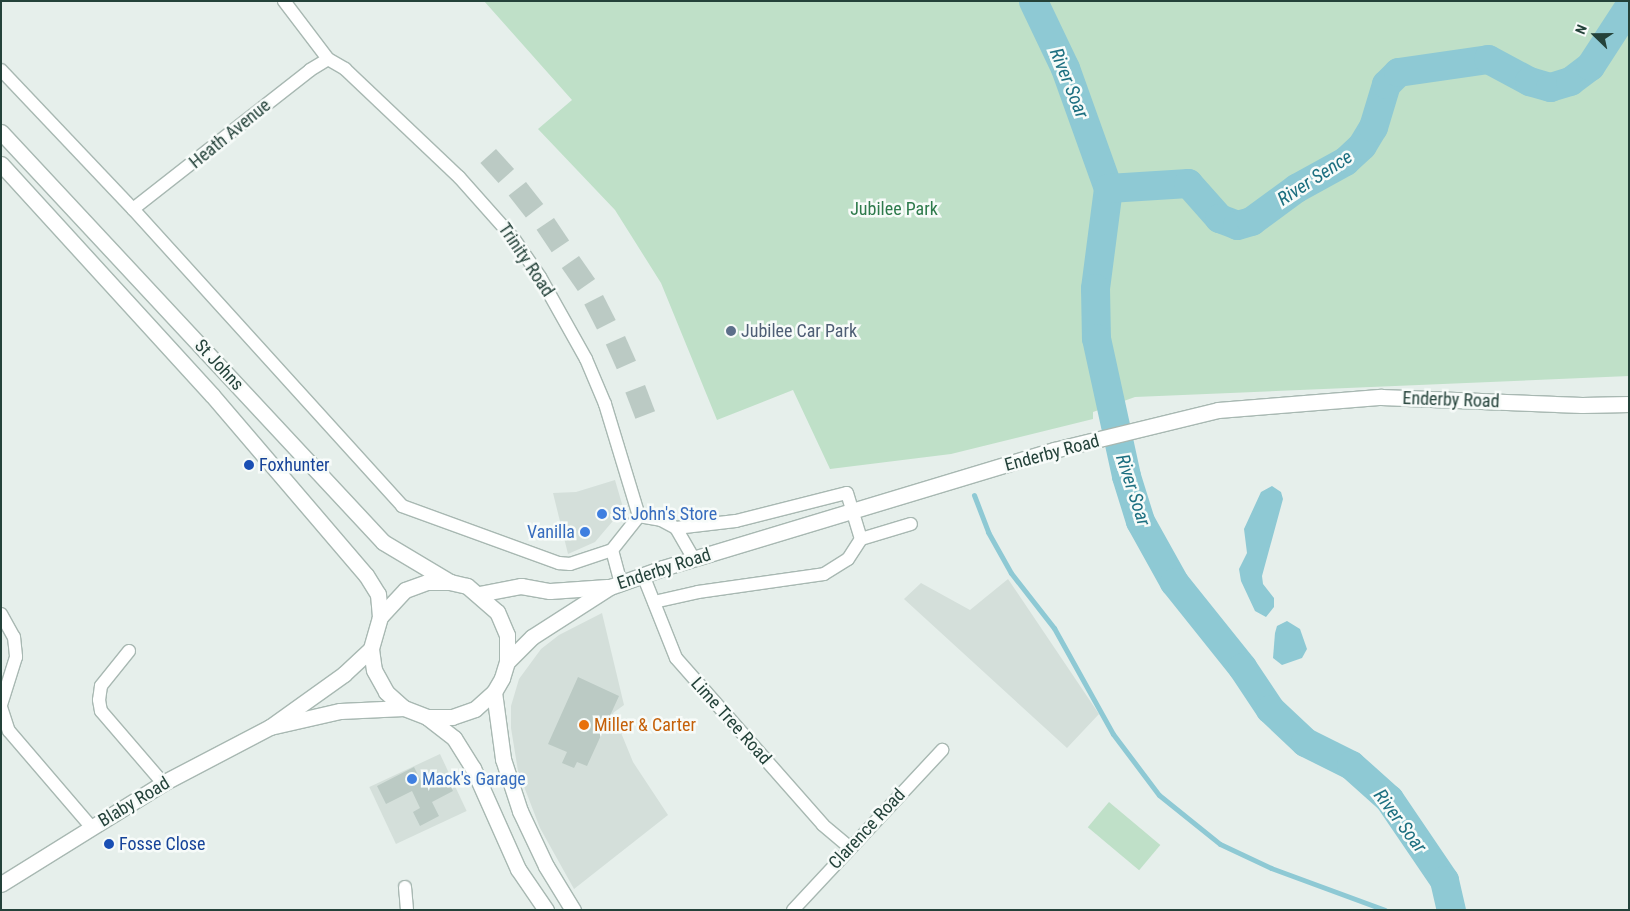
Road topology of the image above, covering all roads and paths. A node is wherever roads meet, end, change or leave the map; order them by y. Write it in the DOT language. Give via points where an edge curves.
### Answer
graph roads {
  1 [pos="284,1"];
  2 [pos="328,59"];
  3 [pos="1,70"];
  4 [pos="1,132"];
  5 [pos="1,164"];
  6 [pos="133,210"];
  7 [pos="1629,404"];
  8 [pos="853,512"];
  9 [pos="639,516"];
  10 [pos="911,524"];
  11 [pos="676,528"];
  12 [pos="861,540"];
  13 [pos="612,550"];
  14 [pos="693,558"];
  15 [pos="643,575"];
  16 [pos="450,582"];
  17 [pos="615,585"];
  18 [pos="479,594"];
  19 [pos="654,602"];
  20 [pos="1,614"];
  21 [pos="380,617"];
  22 [pos="371,649"];
  23 [pos="129,651"];
  24 [pos="507,662"];
  25 [pos="494,692"];
  26 [pos="1,706"];
  27 [pos="404,708"];
  28 [pos="427,717"];
  29 [pos="270,726"];
  30 [pos="942,750"];
  31 [pos="163,783"];
  32 [pos="92,828"];
  33 [pos="849,847"];
  34 [pos="1,884"];
  35 [pos="405,887"];
  36 [pos="407,910"];
  37 [pos="546,910"];
  38 [pos="573,910"];
  39 [pos="793,910"];
  1 -- 2 [label="street, Trinity Road"];
  2 -- 6 [label="street, Heath Avenue"];
  2 -- 9 [label="street, Trinity Road" via="344,69 459,176 514,239 540,277 586,359 608,413"];
  3 -- 6 [label="street"];
  4 -- 16 [label="main road, St Johns" via="383,542"];
  5 -- 21 [label="main road, St Johns" via="212,396 366,575 378,594"];
  6 -- 13 [label="street" via="402,506 558,563 570,564"];
  7 -- 8 [label="main road, Enderby Road" via="1381,397 1218,410 1054,450"];
  8 -- 11 [label="street" via="847,493 736,521"];
  8 -- 12 [label="street"];
  8 -- 14 [label="main road, Enderby Road"];
  9 -- 11 [label="street" via="662,520"];
  9 -- 13 [label="street"];
  10 -- 12 [label="street"];
  11 -- 14 [label="street"];
  12 -- 19 [label="street" via="848,559 824,574 716,589"];
  13 -- 17 [label="street"];
  14 -- 15 [label="main road, Enderby Road"];
  15 -- 17 [label="main road, Enderby Road"];
  15 -- 19 [label="street, Lime Tree Road"];
  16 -- 18 [label="main road"];
  16 -- 21 [label="main road" via="427,582 405,590"];
  17 -- 18 [label="main road, Enderby Road" via="550,591 521,586"];
  17 -- 24 [label="main road, Enderby Road" via="532,637"];
  18 -- 24 [label="main road" via="497,612 507,635"];
  19 -- 33 [label="street, Lime Tree Road" via="676,658 823,825"];
  20 -- 26 [label="street" via="14,637 16,657"];
  21 -- 22 [label="main road"];
  22 -- 27 [label="main road" via="374,670 386,692"];
  22 -- 29 [label="main road, Blaby Road" via="344,674"];
  23 -- 31 [label="street" via="101,686 101,710"];
  24 -- 25 [label="main road"];
  25 -- 28 [label="main road" via="475,708 452,717"];
  25 -- 38 [label="main road" via="503,759 520,811 546,866"];
  26 -- 32 [label="street" via="9,731"];
  27 -- 28 [label="main road"];
  27 -- 29 [label="main road, Blaby Road" via="340,711"];
  28 -- 37 [label="main road" via="454,738 474,768 518,869"];
  29 -- 31 [label="main road, Blaby Road"];
  30 -- 33 [label="street, Clarence Road"];
  31 -- 32 [label="main road, Blaby Road"];
  32 -- 34 [label="main road, Blaby Road"];
  33 -- 39 [label="street, Clarence Road"];
  35 -- 36 [label="street"];
}
